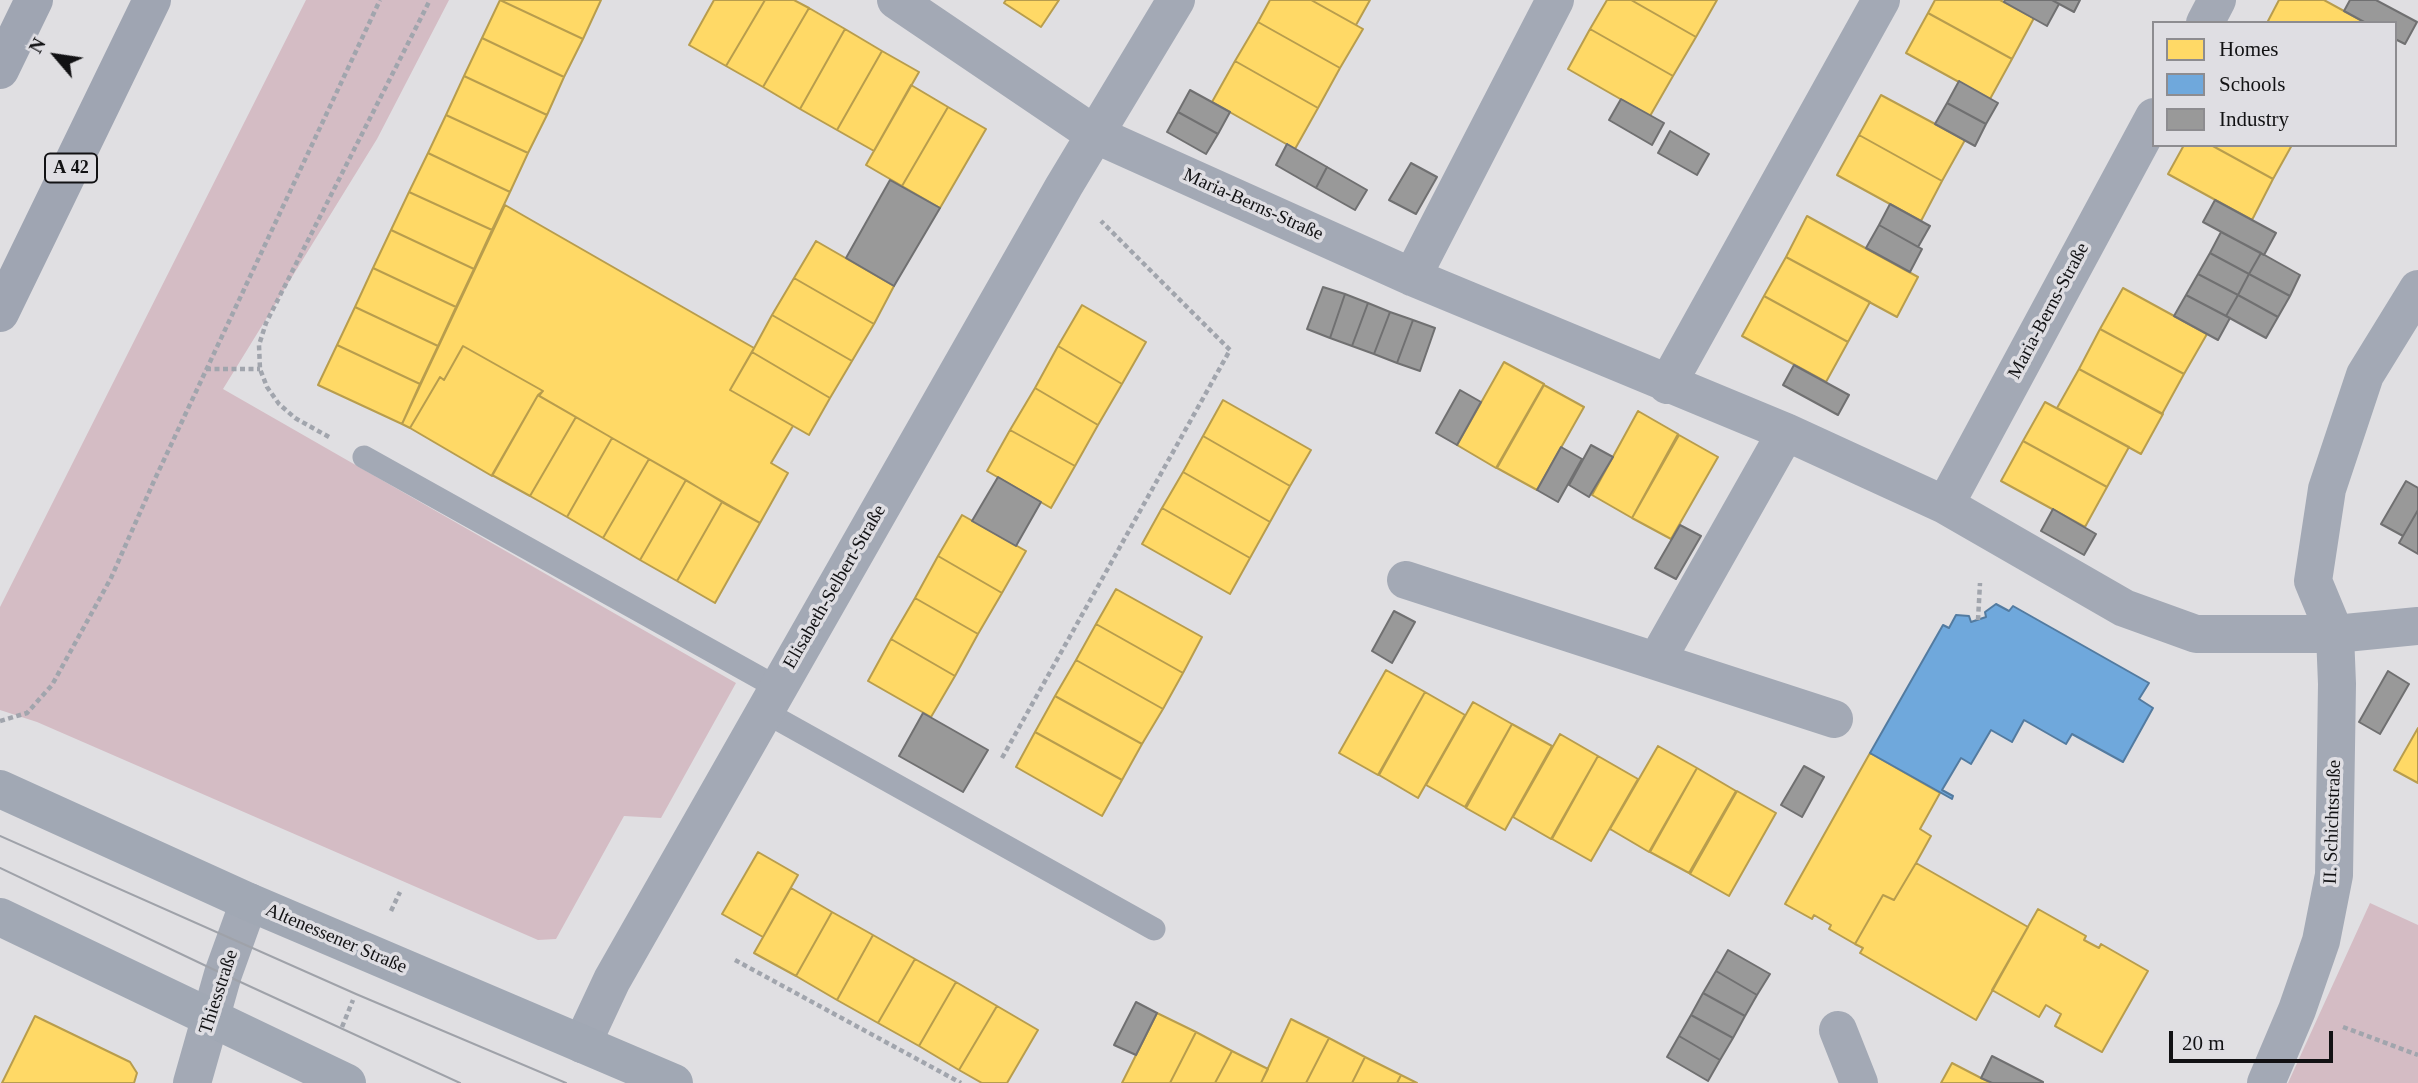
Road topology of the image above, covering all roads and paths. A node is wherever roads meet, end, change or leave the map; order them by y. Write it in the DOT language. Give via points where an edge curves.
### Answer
graph roads {
  1 [pos="34,0"];
  2 [pos="380,0"];
  3 [pos="430,0"];
  4 [pos="896,0"];
  5 [pos="1176,0"];
  6 [pos="1555,0"];
  7 [pos="1881,0"];
  8 [pos="2217,0"];
  9 [pos="151,7"];
  10 [pos="2206,21"];
  11 [pos="0,70"];
  12 [pos="2152,121"];
  13 [pos="1094,134"];
  14 [pos="1096,216"];
  15 [pos="1412,277"];
  16 [pos="2418,289"];
  17 [pos="0,313"];
  18 [pos="206,369"];
  19 [pos="260,369"];
  20 [pos="1667,385"];
  21 [pos="1786,432"];
  22 [pos="364,457"];
  23 [pos="1945,505"];
  24 [pos="1406,579"];
  25 [pos="2418,626"];
  26 [pos="2334,634"];
  27 [pos="1657,660"];
  28 [pos="771,700"];
  29 [pos="1834,719"];
  30 [pos="0,721"];
  31 [pos="1002,758"];
  32 [pos="0,789"];
  33 [pos="249,902"];
  34 [pos="0,917"];
  35 [pos="1154,929"];
  36 [pos="735,960"];
  37 [pos="2297,1010"];
  38 [pos="210,1016"];
  39 [pos="1838,1030"];
  40 [pos="582,1044"];
  41 [pos="2418,1055"];
  42 [pos="192,1083"];
  43 [pos="347,1083"];
  44 [pos="674,1083"];
  45 [pos="961,1083"];
  46 [pos="1859,1083"];
  47 [pos="2266,1083"];
  1 -- 11 [label="highway"];
  2 -- 18 [label="path"];
  3 -- 19 [label="path" via="266,323 259,345"];
  4 -- 13 [label="street"];
  5 -- 13 [label="street, Elisabeth-Selbert-Straße"];
  6 -- 15 [label="street"];
  7 -- 20 [label="street"];
  8 -- 10 [label="street"];
  9 -- 17 [label="highway, A 42"];
  12 -- 23 [label="street, Maria-Berns-Straße"];
  13 -- 15 [label="street, Maria-Berns-Straße"];
  13 -- 28 [label="street, Elisabeth-Selbert-Straße"];
  14 -- 31 [label="path" via="1230,350"];
  15 -- 20 [label="street, Maria-Berns-Straße"];
  16 -- 26 [label="street, II. Schichtstraße" via="2365,375 2326,489 2314,581"];
  18 -- 19 [label="path"];
  18 -- 30 [label="path" via="126,547 70,655 27,713"];
  19 -- 22 [label="path" via="279,404 295,418"];
  20 -- 21 [label="street, Maria-Berns-Straße"];
  21 -- 23 [label="street, Maria-Berns-Straße"];
  21 -- 27 [label="street"];
  22 -- 28 [label="lane"];
  23 -- 26 [label="street, Maria-Berns-Straße" via="2124,608 2196,634"];
  24 -- 27 [label="street"];
  25 -- 26 [label="street"];
  26 -- 37 [label="street, II. Schichtstraße" via="2333,875 2321,941"];
  27 -- 29 [label="street"];
  28 -- 35 [label="lane"];
  28 -- 40 [label="street, Elisabeth-Selbert-Straße" via="612,980"];
  32 -- 33 [label="main road, Altenessener Straße"];
  33 -- 38 [label="street, Thiesstraße"];
  33 -- 40 [label="main road, Altenessener Straße"];
  34 -- 38 [label="main road"];
  36 -- 45 [label="path"];
  37 -- 41 [label="path"];
  37 -- 47 [label="street, II. Schichtstraße"];
  38 -- 42 [label="street, Thiesstraße"];
  38 -- 43 [label="main road"];
  39 -- 46 [label="street"];
  40 -- 44 [label="main road, Altenessener Straße"];
}
